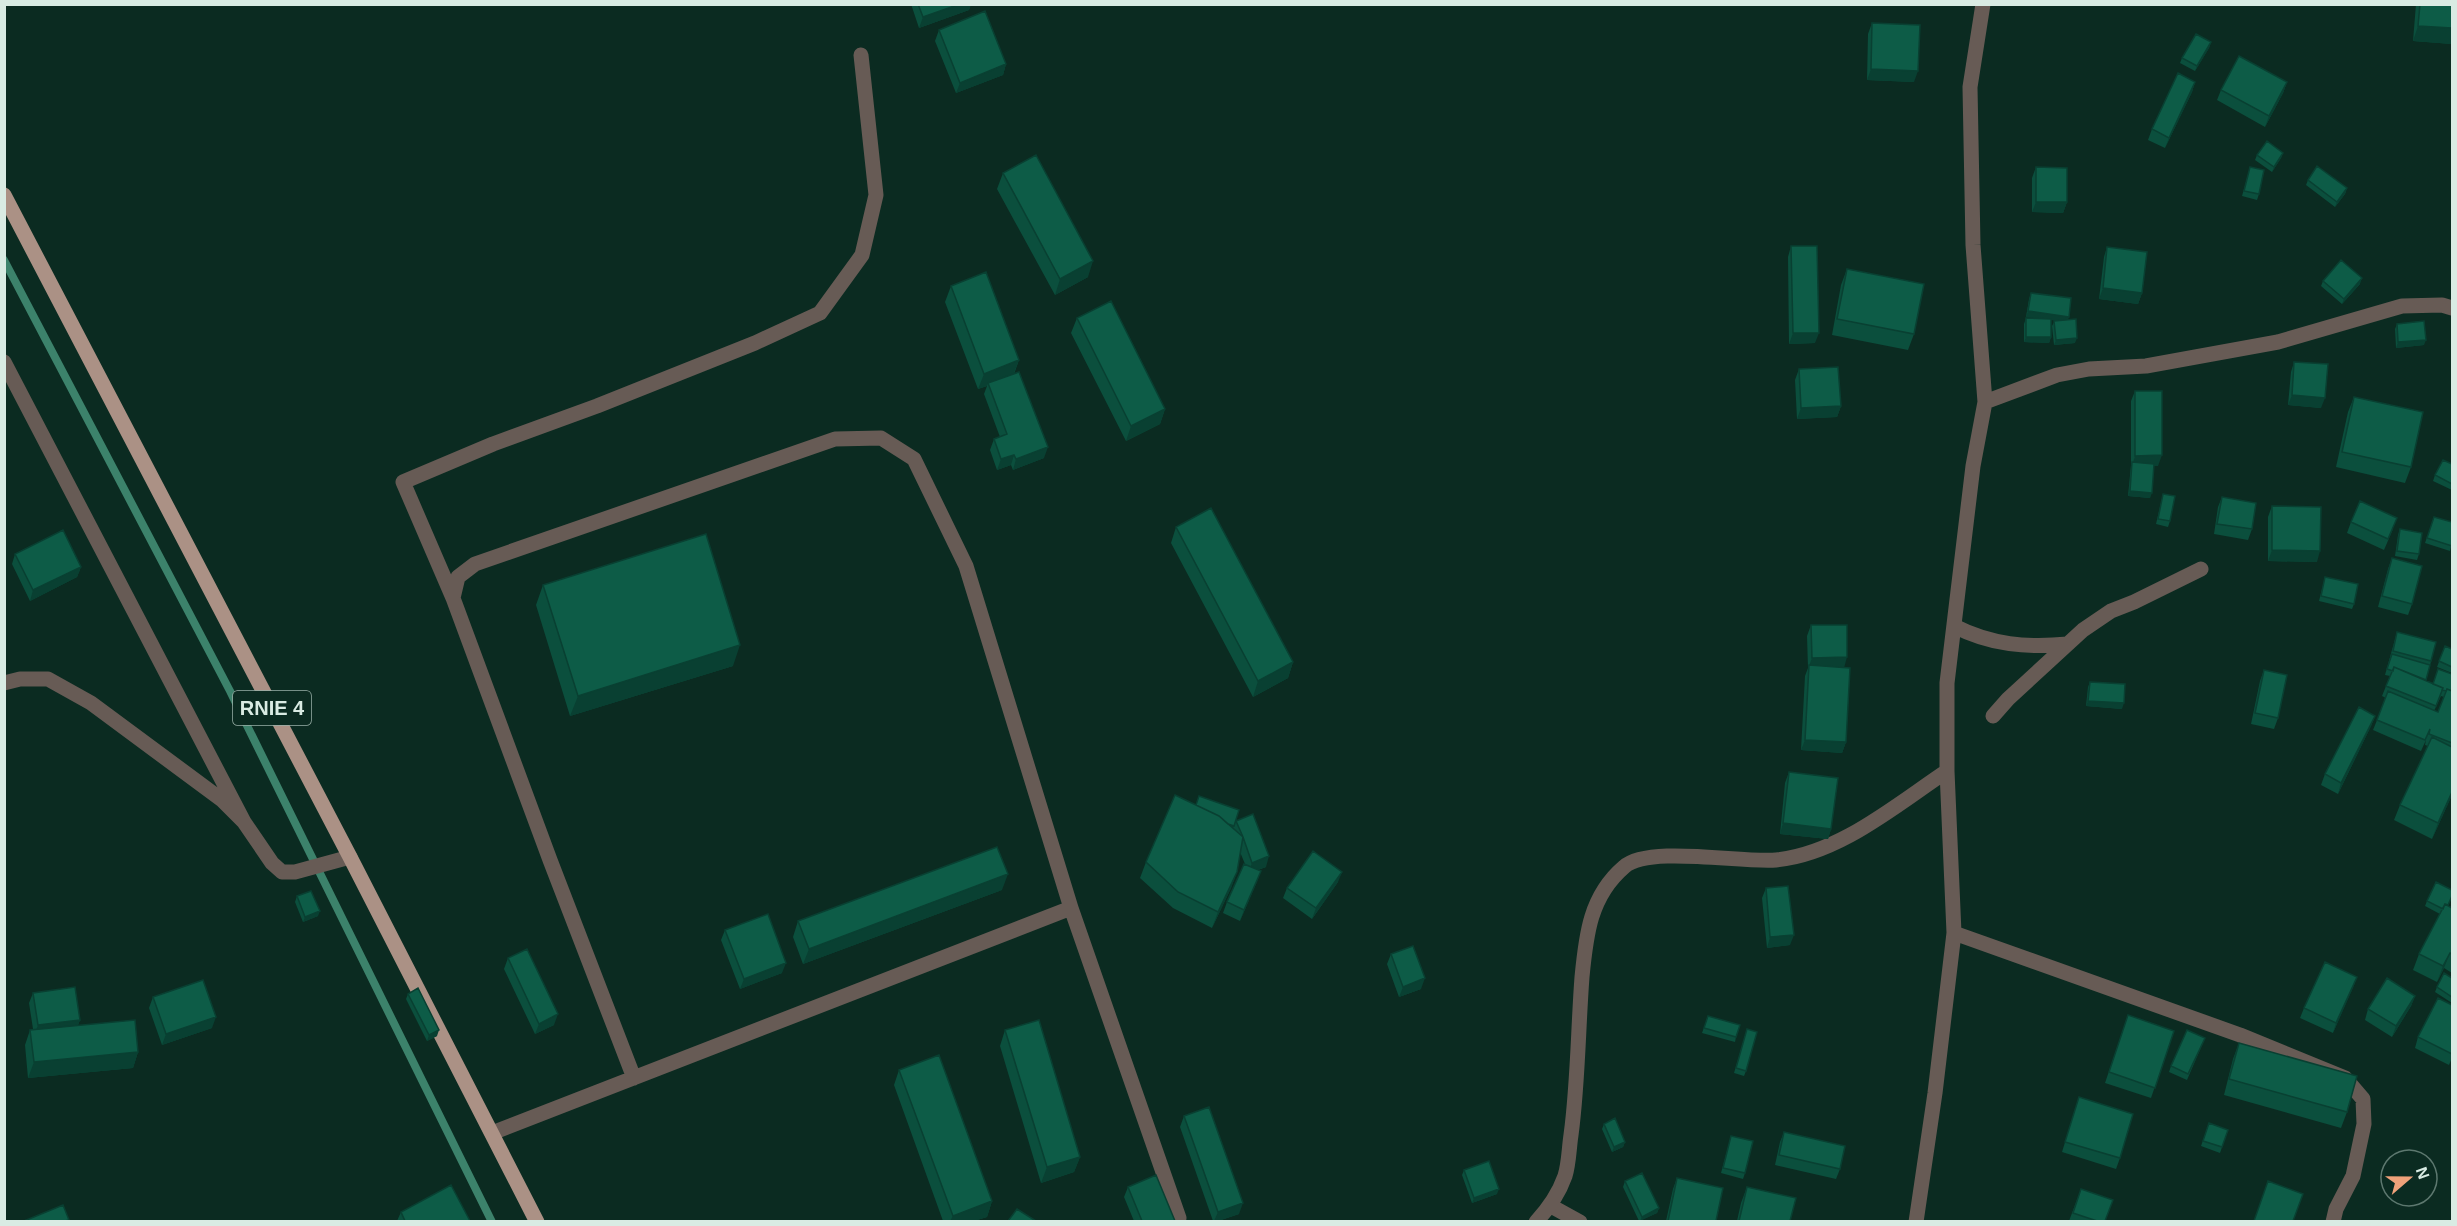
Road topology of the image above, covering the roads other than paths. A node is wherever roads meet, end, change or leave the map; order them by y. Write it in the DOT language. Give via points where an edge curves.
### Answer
graph roads {
  1 [pos="1983,4"];
  2 [pos="861,55"];
  3 [pos="4,195"];
  4 [pos="2452,308"];
  5 [pos="4,362"];
  6 [pos="1985,402"];
  7 [pos="2201,569"];
  8 [pos="453,598"];
  9 [pos="1954,626"];
  10 [pos="2068,644"];
  11 [pos="4,683"];
  12 [pos="1993,716"];
  13 [pos="1947,771"];
  14 [pos="244,822"];
  15 [pos="350,857"];
  16 [pos="1071,908"];
  17 [pos="1954,933"];
  18 [pos="634,1078"];
  19 [pos="492,1133"];
  20 [pos="1551,1206"];
  21 [pos="1179,1218"];
  22 [pos="537,1221"];
  23 [pos="1536,1221"];
  24 [pos="1580,1221"];
  25 [pos="1916,1221"];
  26 [pos="2333,1221"];
  1 -- 6 [label="street" via="1970,87 1973,245"];
  2 -- 8 [label="street" via="876,195 862,255 820,313 755,343 403,482"];
  3 -- 15 [label="main road, RNIE 4"];
  4 -- 6 [label="street" via="2402,306 2278,342 2146,366 2056,375"];
  5 -- 14 [label="street"];
  6 -- 9 [label="street" via="1973,466"];
  7 -- 10 [label="street" via="2111,611"];
  8 -- 16 [label="street" via="458,577 475,564 835,439 880,438 914,459 966,566"];
  8 -- 18 [label="street"];
  9 -- 10 [label="street" via="1975,637 2007,644"];
  9 -- 13 [label="street" via="1947,682"];
  10 -- 12 [label="street"];
  11 -- 14 [label="street" via="48,679 91,703 222,800"];
  13 -- 17 [label="street"];
  13 -- 20 [label="street" via="1869,824 1821,849 1776,860 1652,856 1626,864 1604,886 1586,932 1574,1109 1565,1175"];
  14 -- 15 [label="street" via="282,872"];
  15 -- 19 [label="main road, RNIE 4"];
  16 -- 18 [label="street"];
  16 -- 21 [label="street"];
  17 -- 25 [label="street"];
  17 -- 26 [label="street" via="2240,1035 2345,1078 2363,1099 2364,1124 2353,1176"];
  18 -- 19 [label="street"];
  19 -- 22 [label="main road, RNIE 4"];
  20 -- 23 [label="street"];
  20 -- 24 [label="street"];
}
